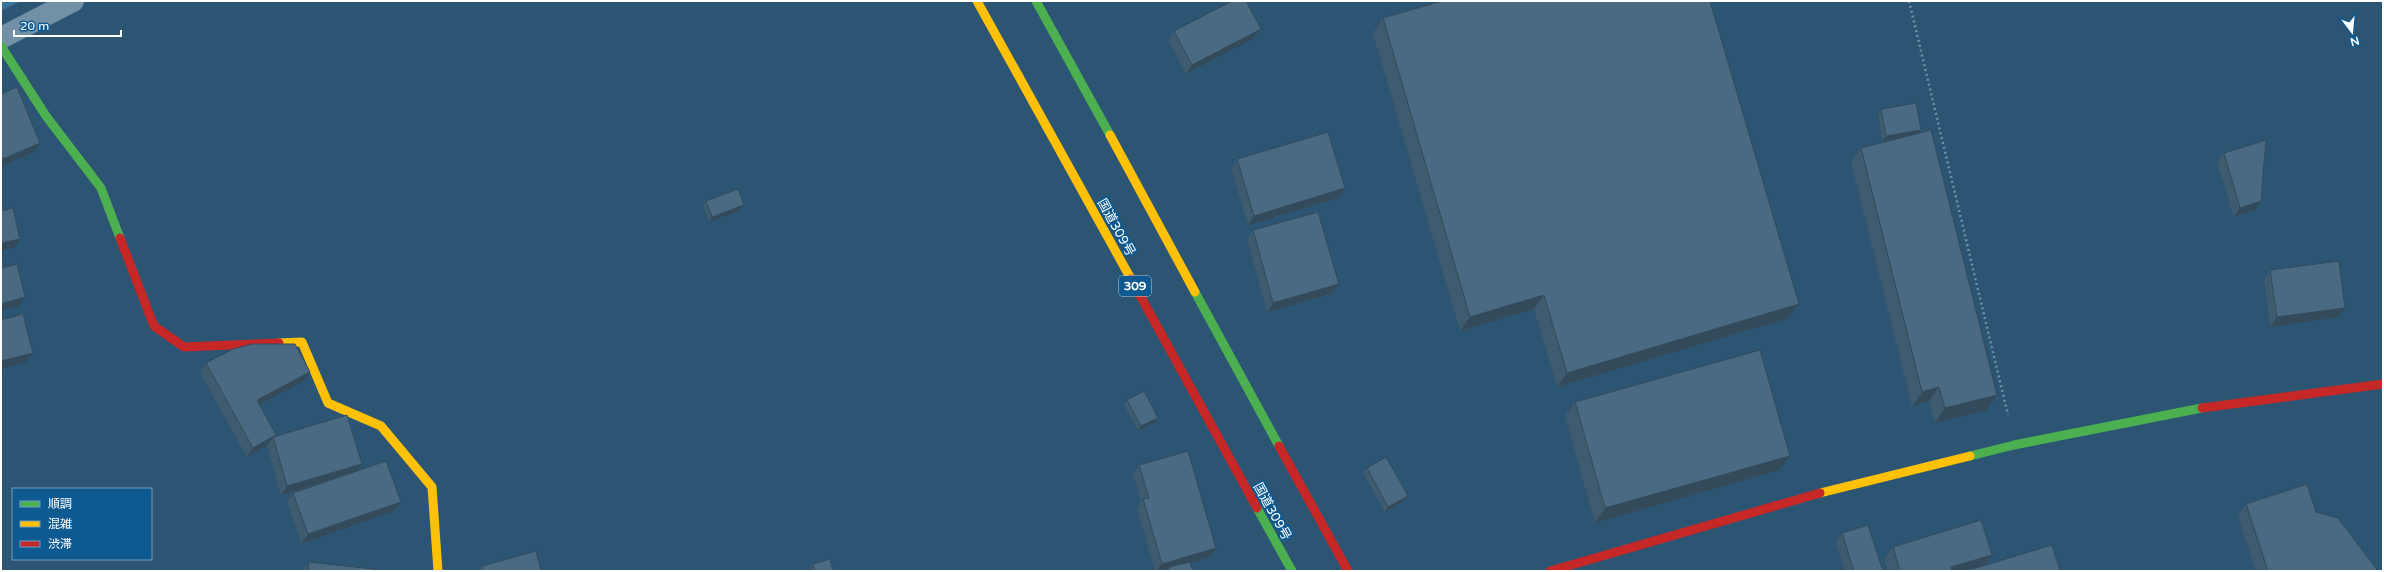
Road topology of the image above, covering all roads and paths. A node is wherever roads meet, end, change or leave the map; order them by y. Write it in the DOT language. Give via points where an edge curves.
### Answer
graph roads {
  1 [pos="73,1"];
  2 [pos="977,1"];
  3 [pos="1036,1"];
  4 [pos="1909,1"];
  5 [pos="1,38"];
  6 [pos="1,46"];
  7 [pos="2383,384"];
  8 [pos="2014,444"];
  9 [pos="438,571"];
  10 [pos="1292,571"];
  11 [pos="1348,571"];
  12 [pos="1550,571"];
  1 -- 5 [label="street"];
  2 -- 10 [label="main road, 国道309号 / 309"];
  3 -- 11 [label="main road"];
  4 -- 8 [label="path"];
  6 -- 9 [label="main road" via="46,116 101,188 154,326 184,347 302,342 328,403 381,426 432,487"];
  7 -- 8 [label="main road" via="2195,409"];
  8 -- 12 [label="main road" via="1814,494"];
}
